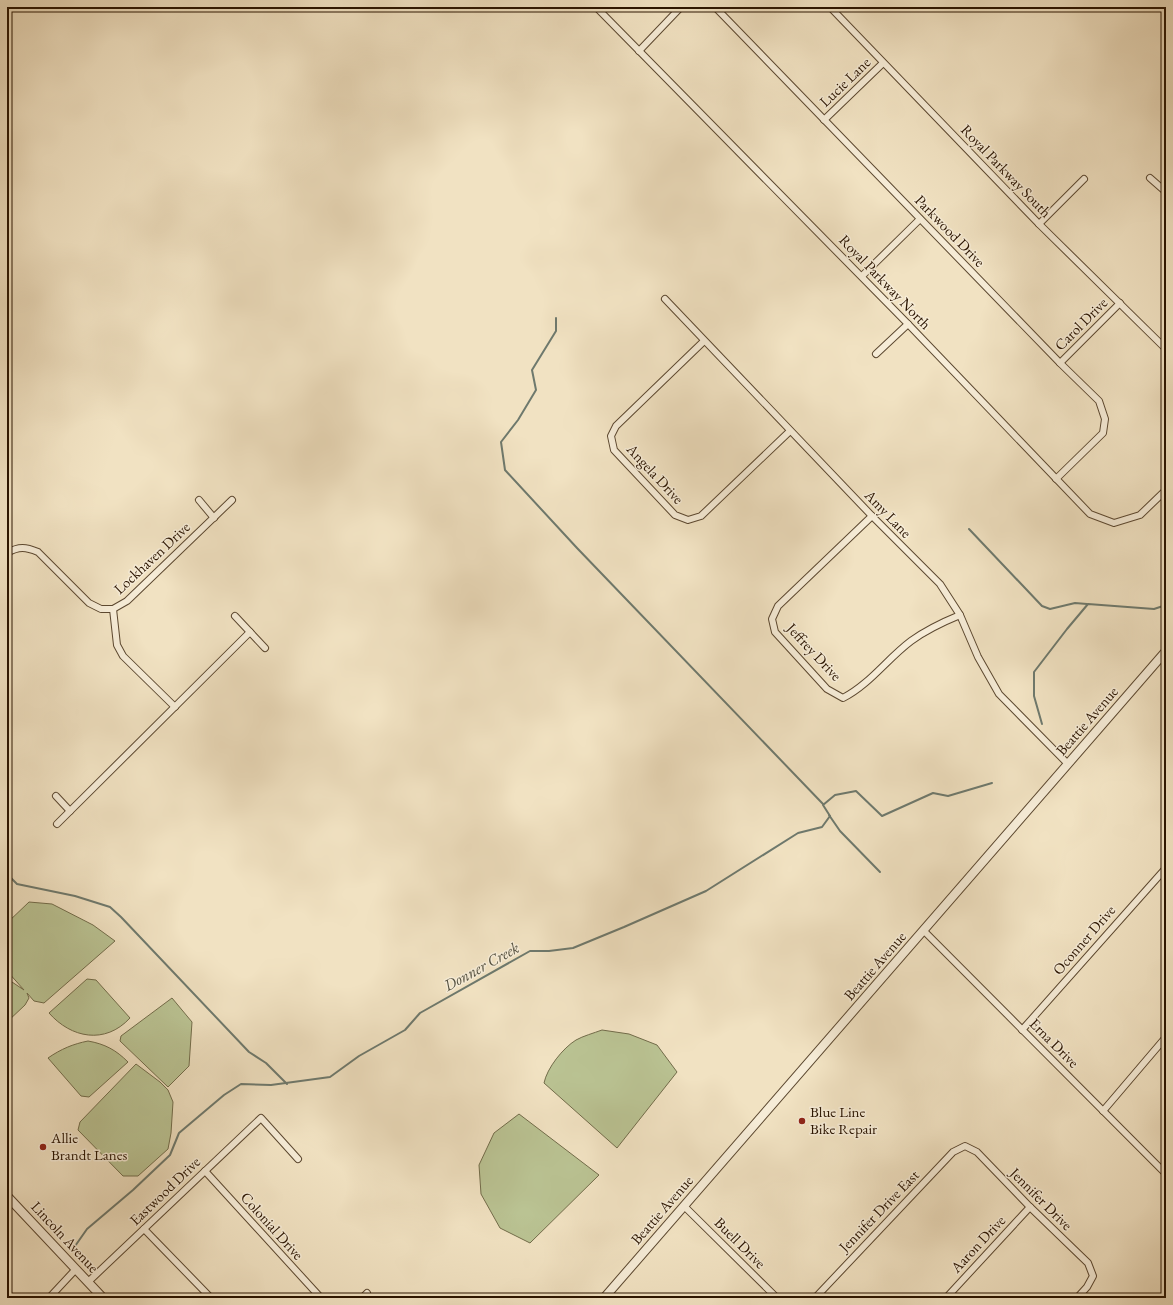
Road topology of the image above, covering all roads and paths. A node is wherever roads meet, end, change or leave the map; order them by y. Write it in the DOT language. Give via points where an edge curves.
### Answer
graph roads {
  1 [pos="596,7"];
  2 [pos="681,7"];
  3 [pos="715,7"];
  4 [pos="830,7"];
  5 [pos="639,51"];
  6 [pos="884,62"];
  7 [pos="824,120"];
  8 [pos="1150,178"];
  9 [pos="1084,179"];
  10 [pos="1166,192"];
  11 [pos="920,219"];
  12 [pos="1039,224"];
  13 [pos="862,276"];
  14 [pos="665,299"];
  15 [pos="1120,303"];
  16 [pos="908,324"];
  17 [pos="704,341"];
  18 [pos="1166,349"];
  19 [pos="876,354"];
  20 [pos="1060,363"];
  21 [pos="790,430"];
  22 [pos="1056,479"];
  23 [pos="1166,490"];
  24 [pos="199,500"];
  25 [pos="232,500"];
  26 [pos="872,516"];
  27 [pos="214,518"];
  28 [pos="7,553"];
  29 [pos="113,609"];
  30 [pos="960,615"];
  31 [pos="235,616"];
  32 [pos="250,632"];
  33 [pos="266,648"];
  34 [pos="1166,651"];
  35 [pos="175,707"];
  36 [pos="1068,764"];
  37 [pos="56,796"];
  38 [pos="70,811"];
  39 [pos="57,824"];
  40 [pos="1166,868"];
  41 [pos="924,930"];
  42 [pos="1022,1030"];
  43 [pos="1166,1037"];
  44 [pos="1103,1111"];
  45 [pos="965,1146"];
  46 [pos="298,1159"];
  47 [pos="205,1171"];
  48 [pos="1166,1174"];
  49 [pos="7,1196"];
  50 [pos="684,1206"];
  51 [pos="1030,1207"];
  52 [pos="144,1229"];
  53 [pos="76,1269"];
  54 [pos="88,1282"];
  55 [pos="367,1293"];
  56 [pos="49,1298"];
  57 [pos="103,1298"];
  58 [pos="211,1298"];
  59 [pos="321,1298"];
  60 [pos="362,1298"];
  61 [pos="604,1298"];
  62 [pos="777,1298"];
  63 [pos="815,1298"];
  64 [pos="946,1298"];
  65 [pos="1077,1298"];
  1 -- 5 [label="street, Royal Parkway North"];
  2 -- 5 [label="street"];
  3 -- 7 [label="street, Parkwood Drive"];
  4 -- 6 [label="street, Royal Parkway South"];
  5 -- 13 [label="street, Royal Parkway North"];
  6 -- 7 [label="street, Lucie Lane"];
  6 -- 12 [label="street, Royal Parkway South"];
  7 -- 11 [label="street, Parkwood Drive"];
  8 -- 10 [label="street"];
  9 -- 12 [label="street"];
  11 -- 13 [label="street"];
  11 -- 20 [label="street, Parkwood Drive"];
  12 -- 15 [label="street, Royal Parkway South"];
  13 -- 16 [label="street, Royal Parkway North"];
  14 -- 17 [label="street, Amy Lane"];
  15 -- 18 [label="street, Royal Parkway South"];
  15 -- 20 [label="street, Carol Drive"];
  16 -- 19 [label="street"];
  16 -- 22 [label="street, Royal Parkway North"];
  17 -- 21 [label="street, Amy Lane"];
  17 -- 21 [label="street, Angela Drive" via="616,426 611,436 614,450 675,515 688,520 701,516"];
  20 -- 22 [label="street, Parkwood Drive" via="1098,401 1105,419 1103,433"];
  21 -- 26 [label="street, Amy Lane"];
  22 -- 23 [label="street, Royal Parkway North" via="1090,514 1114,523 1140,515"];
  24 -- 27 [label="street"];
  25 -- 27 [label="street, Lockhaven Drive"];
  26 -- 30 [label="street, Amy Lane" via="940,584"];
  26 -- 30 [label="street, Jeffrey Drive" via="778,606 772,618 775,632 780,638 827,689 843,698 856,691 911,642 935,626"];
  27 -- 29 [label="street, Lockhaven Drive" via="127,601"];
  28 -- 29 [label="street, Lockhaven Drive" via="15,548 27,548 38,552 90,603 100,608"];
  29 -- 35 [label="street" via="117,645 123,656"];
  30 -- 36 [label="street, Amy Lane" via="978,657 999,694"];
  31 -- 32 [label="street"];
  32 -- 33 [label="street"];
  32 -- 35 [label="street"];
  34 -- 36 [label="street, Beattie Avenue"];
  35 -- 38 [label="street"];
  36 -- 41 [label="street, Beattie Avenue"];
  37 -- 38 [label="street"];
  38 -- 39 [label="street"];
  40 -- 42 [label="street, Oconner Drive"];
  41 -- 42 [label="street, Erna Drive"];
  41 -- 50 [label="street, Beattie Avenue"];
  42 -- 44 [label="street, Erna Drive"];
  43 -- 44 [label="street"];
  44 -- 48 [label="street, Erna Drive"];
  45 -- 51 [label="street, Jennifer Drive" via="978,1152"];
  45 -- 63 [label="street, Jennifer Drive East" via="953,1152"];
  46 -- 47 [label="street, Eastwood Drive" via="261,1118"];
  47 -- 52 [label="street, Eastwood Drive"];
  47 -- 59 [label="street, Colonial Drive"];
  49 -- 53 [label="street, Lincoln Avenue"];
  50 -- 61 [label="street, Beattie Avenue"];
  50 -- 62 [label="street, Buell Drive"];
  51 -- 64 [label="street, Aaron Drive"];
  51 -- 65 [label="street, Jennifer Drive" via="1088,1263 1093,1276"];
  52 -- 54 [label="street, Eastwood Drive"];
  52 -- 58 [label="street"];
  53 -- 54 [label="street, Lincoln Avenue"];
  53 -- 56 [label="street"];
  54 -- 57 [label="street, Lincoln Avenue"];
  55 -- 60 [label="street"];
}
